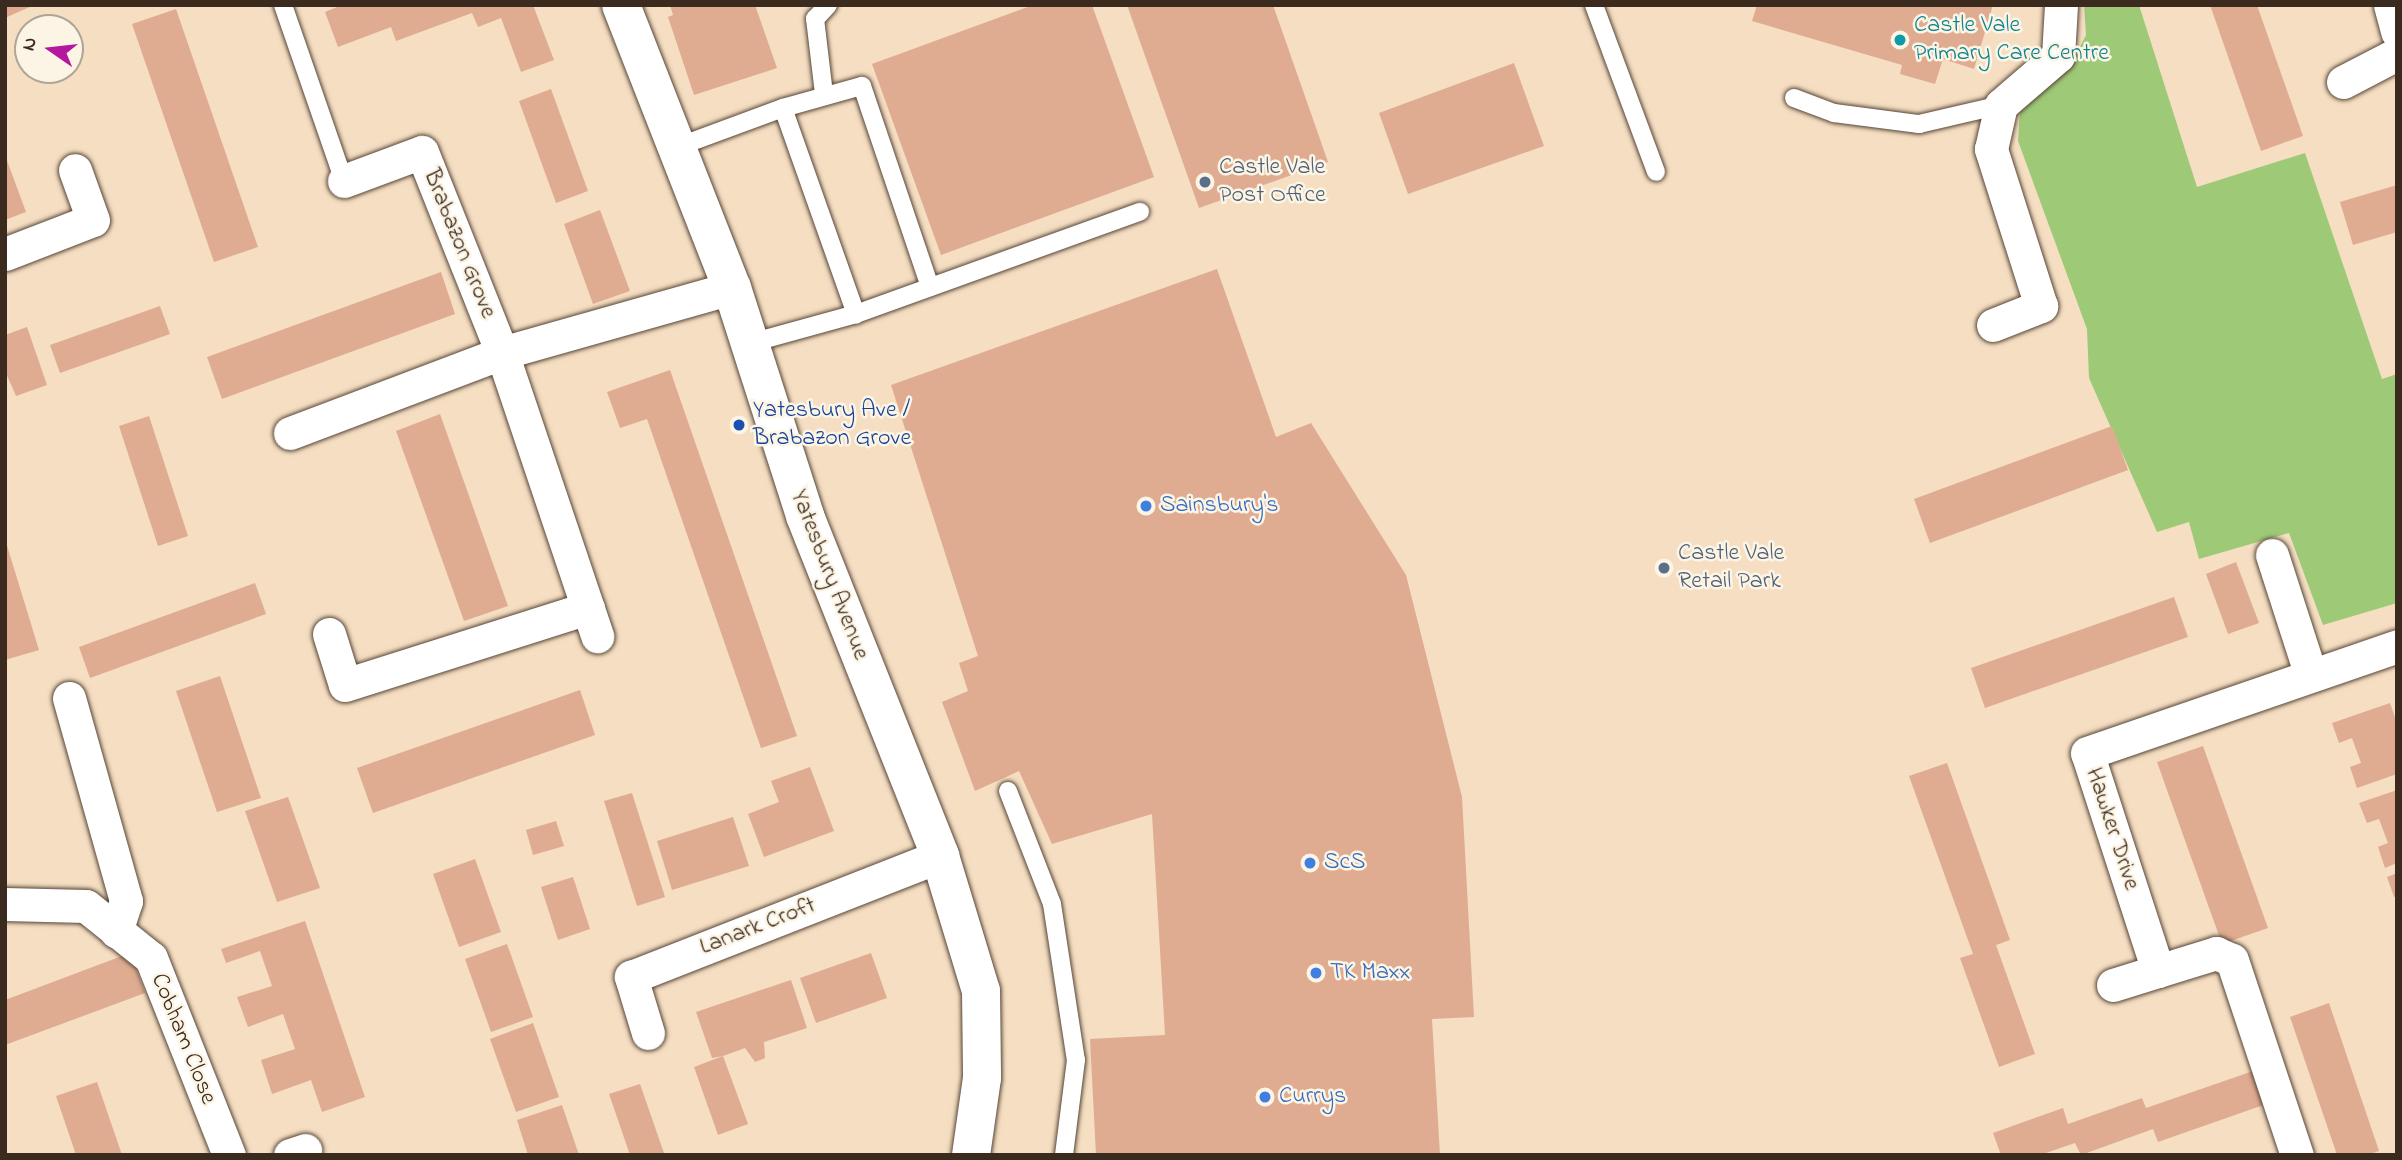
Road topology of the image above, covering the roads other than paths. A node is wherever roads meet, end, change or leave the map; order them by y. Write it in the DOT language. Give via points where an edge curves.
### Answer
graph roads {
  1 [pos="283,5"];
  2 [pos="621,5"];
  3 [pos="828,5"];
  4 [pos="1594,5"];
  5 [pos="2061,5"];
  6 [pos="2390,5"];
  7 [pos="2397,32"];
  8 [pos="2397,54"];
  9 [pos="2343,82"];
  10 [pos="824,94"];
  11 [pos="1794,98"];
  12 [pos="2001,105"];
  13 [pos="783,108"];
  14 [pos="680,146"];
  15 [pos="75,170"];
  16 [pos="1656,172"];
  17 [pos="344,181"];
  18 [pos="1140,212"];
  19 [pos="5,254"];
  20 [pos="930,287"];
  21 [pos="732,288"];
  22 [pos="856,314"];
  23 [pos="1993,324"];
  24 [pos="747,344"];
  25 [pos="502,353"];
  26 [pos="290,433"];
  27 [pos="2272,555"];
  28 [pos="329,634"];
  29 [pos="2397,646"];
  30 [pos="2310,673"];
  31 [pos="69,698"];
  32 [pos="1008,791"];
  33 [pos="940,856"];
  34 [pos="5,904"];
  35 [pos="117,931"];
  36 [pos="2158,971"];
  37 [pos="2113,985"];
  38 [pos="648,1033"];
  39 [pos="229,1155"];
  40 [pos="971,1155"];
  41 [pos="1065,1155"];
  42 [pos="2297,1155"];
  1 -- 17 [label="lane, Brabazon Grove"];
  2 -- 14 [label="street, Yatesbury Avenue"];
  3 -- 10 [label="lane" via="815,19"];
  4 -- 16 [label="lane"];
  5 -- 12 [label="street" via="2058,56"];
  6 -- 7 [label="street"];
  8 -- 9 [label="street"];
  10 -- 13 [label="lane"];
  10 -- 20 [label="lane" via="858,85 865,90"];
  11 -- 12 [label="lane" via="1834,113 1919,124"];
  12 -- 23 [label="street" via="1991,149 2041,306"];
  13 -- 14 [label="lane"];
  13 -- 22 [label="lane"];
  14 -- 21 [label="street, Yatesbury Avenue"];
  15 -- 19 [label="street" via="93,220"];
  17 -- 25 [label="street, Brabazon Grove" via="422,152"];
  18 -- 20 [label="lane"];
  20 -- 22 [label="lane"];
  21 -- 24 [label="street, Yatesbury Avenue"];
  21 -- 25 [label="street"];
  22 -- 24 [label="lane"];
  24 -- 33 [label="street, Yatesbury Avenue" via="805,516"];
  25 -- 26 [label="street"];
  25 -- 28 [label="street, Brabazon Grove" via="593,622 345,685"];
  27 -- 30 [label="street"];
  29 -- 30 [label="street, Hawker Drive"];
  30 -- 36 [label="street, Hawker Drive" via="2087,753"];
  31 -- 35 [label="street" via="126,901"];
  32 -- 41 [label="lane" via="1052,904 1076,1060"];
  33 -- 38 [label="street, Lanark Croft" via="631,976"];
  33 -- 40 [label="street, Yatesbury Avenue" via="981,990 982,1078"];
  34 -- 35 [label="street, Cobham Close" via="86,906"];
  35 -- 39 [label="street, Cobham Close" via="151,958"];
  36 -- 37 [label="street"];
  36 -- 42 [label="street" via="2216,953 2231,961"];
}
